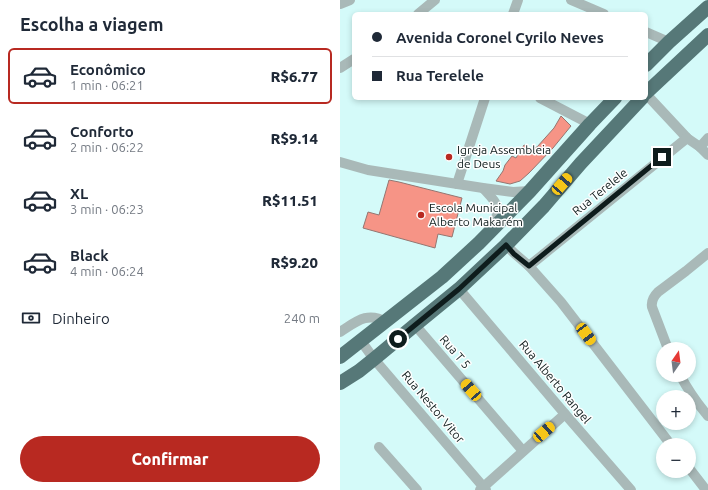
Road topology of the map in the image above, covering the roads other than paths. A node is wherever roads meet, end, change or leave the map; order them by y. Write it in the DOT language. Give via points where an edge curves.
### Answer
graph roads {
  1 [pos="350,0"];
  2 [pos="435,0"];
  3 [pos="518,0"];
  4 [pos="571,0"];
  5 [pos="340,4"];
  6 [pos="708,7"];
  7 [pos="420,12"];
  8 [pos="514,12"];
  9 [pos="599,12"];
  10 [pos="648,33"];
  11 [pos="708,36"];
  12 [pos="669,42"];
  13 [pos="352,59"];
  14 [pos="648,63"];
  15 [pos="340,68"];
  16 [pos="648,92"];
  17 [pos="648,96"];
  18 [pos="484,100"];
  19 [pos="544,100"];
  20 [pos="613,100"];
  21 [pos="640,100"];
  22 [pos="590,124"];
  23 [pos="687,138"];
  24 [pos="708,138"];
  25 [pos="700,147"];
  26 [pos="708,155"];
  27 [pos="340,162"];
  28 [pos="457,184"];
  29 [pos="483,188"];
  30 [pos="530,192"];
  31 [pos="492,229"];
  32 [pos="506,245"];
  33 [pos="708,252"];
  34 [pos="529,266"];
  35 [pos="459,289"];
  36 [pos="386,322"];
  37 [pos="415,325"];
  38 [pos="340,332"];
  39 [pos="361,341"];
  40 [pos="665,342"];
  41 [pos="340,357"];
  42 [pos="374,359"];
  43 [pos="684,382"];
  44 [pos="340,383"];
  45 [pos="565,414"];
  46 [pos="708,416"];
  47 [pos="666,438"];
  48 [pos="379,447"];
  49 [pos="523,451"];
  50 [pos="696,477"];
  51 [pos="483,489"];
  52 [pos="417,490"];
  53 [pos="631,490"];
  54 [pos="706,490"];
  1 -- 5 [label="street"];
  2 -- 7 [label="street"];
  3 -- 8 [label="street"];
  4 -- 9 [label="street"];
  6 -- 12 [label="highway"];
  10 -- 12 [label="street"];
  11 -- 16 [label="highway"];
  12 -- 14 [label="highway"];
  13 -- 15 [label="street"];
  17 -- 23 [label="street"];
  18 -- 28 [label="street"];
  19 -- 22 [label="street"];
  20 -- 22 [label="highway"];
  21 -- 32 [label="highway"];
  22 -- 30 [label="highway"];
  23 -- 25 [label="street"];
  23 -- 34 [label="street, Rua Terelele"];
  24 -- 25 [label="street"];
  25 -- 26 [label="street"];
  27 -- 28 [label="street" via="368,170"];
  28 -- 29 [label="street"];
  29 -- 30 [label="street"];
  29 -- 31 [label="street" via="495,200 497,207 497,219"];
  30 -- 31 [label="highway"];
  31 -- 36 [label="highway" via="442,277"];
  32 -- 34 [label="street"];
  32 -- 35 [label="highway"];
  33 -- 40 [label="street" via="654,296 651,303"];
  34 -- 47 [label="street" via="562,302"];
  35 -- 37 [label="highway"];
  35 -- 45 [label="street, Rua Alberto Rangel"];
  36 -- 38 [label="street" via="380,318 366,317"];
  36 -- 39 [label="highway"];
  37 -- 42 [label="highway"];
  37 -- 49 [label="street, Rua T 5"];
  39 -- 41 [label="highway"];
  39 -- 42 [label="street, Rua Nestor Vitor"];
  42 -- 44 [label="highway"];
  42 -- 51 [label="street, Rua Nestor Vitor"];
  43 -- 46 [label="street"];
  45 -- 49 [label="street"];
  45 -- 53 [label="street, Rua Alberto Rangel"];
  48 -- 52 [label="street"];
  49 -- 51 [label="street"];
  50 -- 54 [label="street"];
}
